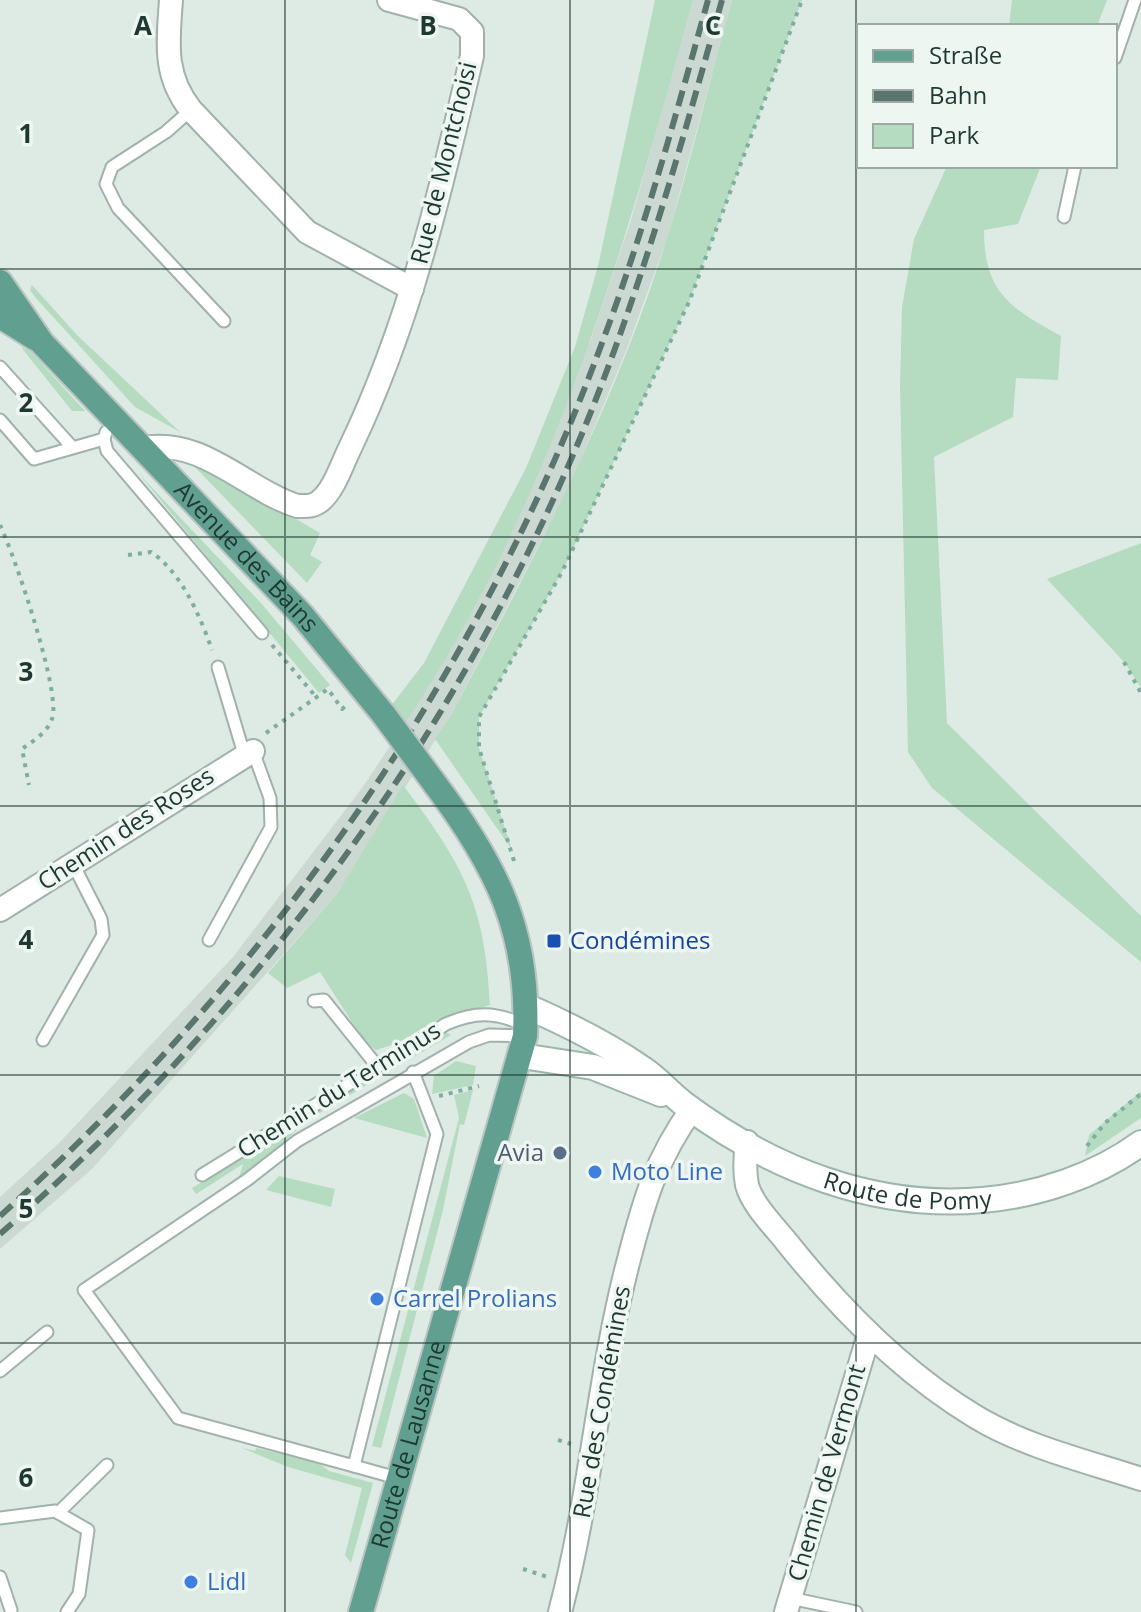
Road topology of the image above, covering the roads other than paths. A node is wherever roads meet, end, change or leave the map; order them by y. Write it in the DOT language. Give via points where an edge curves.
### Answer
graph roads {
  1 [pos="171,0"];
  2 [pos="389,0"];
  3 [pos="1135,0"];
  4 [pos="1117,52"];
  5 [pos="191,110"];
  6 [pos="1075,168"];
  7 [pos="1064,217"];
  8 [pos="0,282"];
  9 [pos="412,289"];
  10 [pos="224,321"];
  11 [pos="4,322"];
  12 [pos="42,343"];
  13 [pos="0,367"];
  14 [pos="0,420"];
  15 [pos="109,429"];
  16 [pos="72,447"];
  17 [pos="145,448"];
  18 [pos="262,633"];
  19 [pos="218,667"];
  20 [pos="248,752"];
  21 [pos="435,784"];
  22 [pos="73,864"];
  23 [pos="0,910"];
  24 [pos="209,940"];
  25 [pos="314,1001"];
  26 [pos="525,1031"];
  27 [pos="43,1040"];
  28 [pos="377,1066"];
  29 [pos="413,1072"];
  30 [pos="688,1107"];
  31 [pos="747,1142"];
  32 [pos="1141,1143"];
  33 [pos="202,1175"];
  34 [pos="47,1332"];
  35 [pos="869,1334"];
  36 [pos="0,1371"];
  37 [pos="107,1465"];
  38 [pos="354,1466"];
  39 [pos="397,1478"];
  40 [pos="1141,1479"];
  41 [pos="58,1513"];
  42 [pos="0,1518"];
  43 [pos="0,1577"];
  44 [pos="788,1605"];
  45 [pos="11,1610"];
  46 [pos="67,1612"];
  47 [pos="361,1612"];
  48 [pos="560,1612"];
  49 [pos="856,1612"];
  1 -- 5 [label="street, Rue de Montchoisi" via="169,69"];
  2 -- 9 [label="street, Rue de Montchoisi" via="459,19 472,32 472,56 445,175"];
  3 -- 4 [label="lane"];
  5 -- 9 [label="street, Rue de Montchoisi" via="307,232"];
  5 -- 10 [label="lane" via="112,167 106,184 118,208"];
  6 -- 7 [label="lane"];
  8 -- 12 [label="main road"];
  9 -- 17 [label="street, Rue de Montchoisi" via="378,388 319,502 284,502 194,452 166,444"];
  11 -- 12 [label="main road"];
  12 -- 15 [label="main road, Avenue des Bains"];
  13 -- 16 [label="lane"];
  14 -- 16 [label="lane" via="34,459"];
  15 -- 16 [label="lane"];
  15 -- 17 [label="main road, Avenue des Bains"];
  15 -- 18 [label="lane" via="107,451"];
  17 -- 21 [label="main road, Avenue des Bains, bridge" via="302,615"];
  19 -- 20 [label="lane"];
  20 -- 22 [label="street, Chemin des Roses"];
  20 -- 24 [label="lane" via="270,798 271,827"];
  21 -- 26 [label="main road, Route de Lausanne" via="479,848 511,910 521,949"];
  22 -- 23 [label="street, Chemin des Roses"];
  22 -- 27 [label="lane" via="101,919 103,935"];
  25 -- 28 [label="lane" via="324,1000"];
  26 -- 28 [label="lane, Chemin du Terminus" via="492,1013 463,1017"];
  26 -- 29 [label="lane" via="489,1035"];
  26 -- 30 [label="main road, Route de Pomy"];
  26 -- 30 [label="main road, Route de Pomy" via="597,1039 646,1070"];
  26 -- 39 [label="main road, Route de Lausanne"];
  28 -- 33 [label="lane, Chemin du Terminus"];
  29 -- 38 [label="lane" via="437,1134"];
  29 -- 38 [label="lane" via="297,1141 84,1290 178,1418"];
  30 -- 31 [label="main road, Route de Pomy"];
  30 -- 48 [label="street, Rue des Condémines" via="651,1179 624,1277 604,1360 581,1519"];
  31 -- 32 [label="main road, Route de Pomy" via="841,1187 927,1202 1021,1195 1092,1171"];
  31 -- 35 [label="street" via="744,1166 758,1205"];
  34 -- 36 [label="lane"];
  35 -- 40 [label="street" via="977,1417 1021,1440"];
  35 -- 44 [label="street, Chemin de Vermont"];
  37 -- 41 [label="lane"];
  38 -- 39 [label="lane"];
  39 -- 47 [label="main road, Route de Lausanne"];
  41 -- 42 [label="lane"];
  41 -- 46 [label="lane" via="88,1530 79,1594"];
  43 -- 45 [label="lane"];
  44 -- 49 [label="lane"];
}
